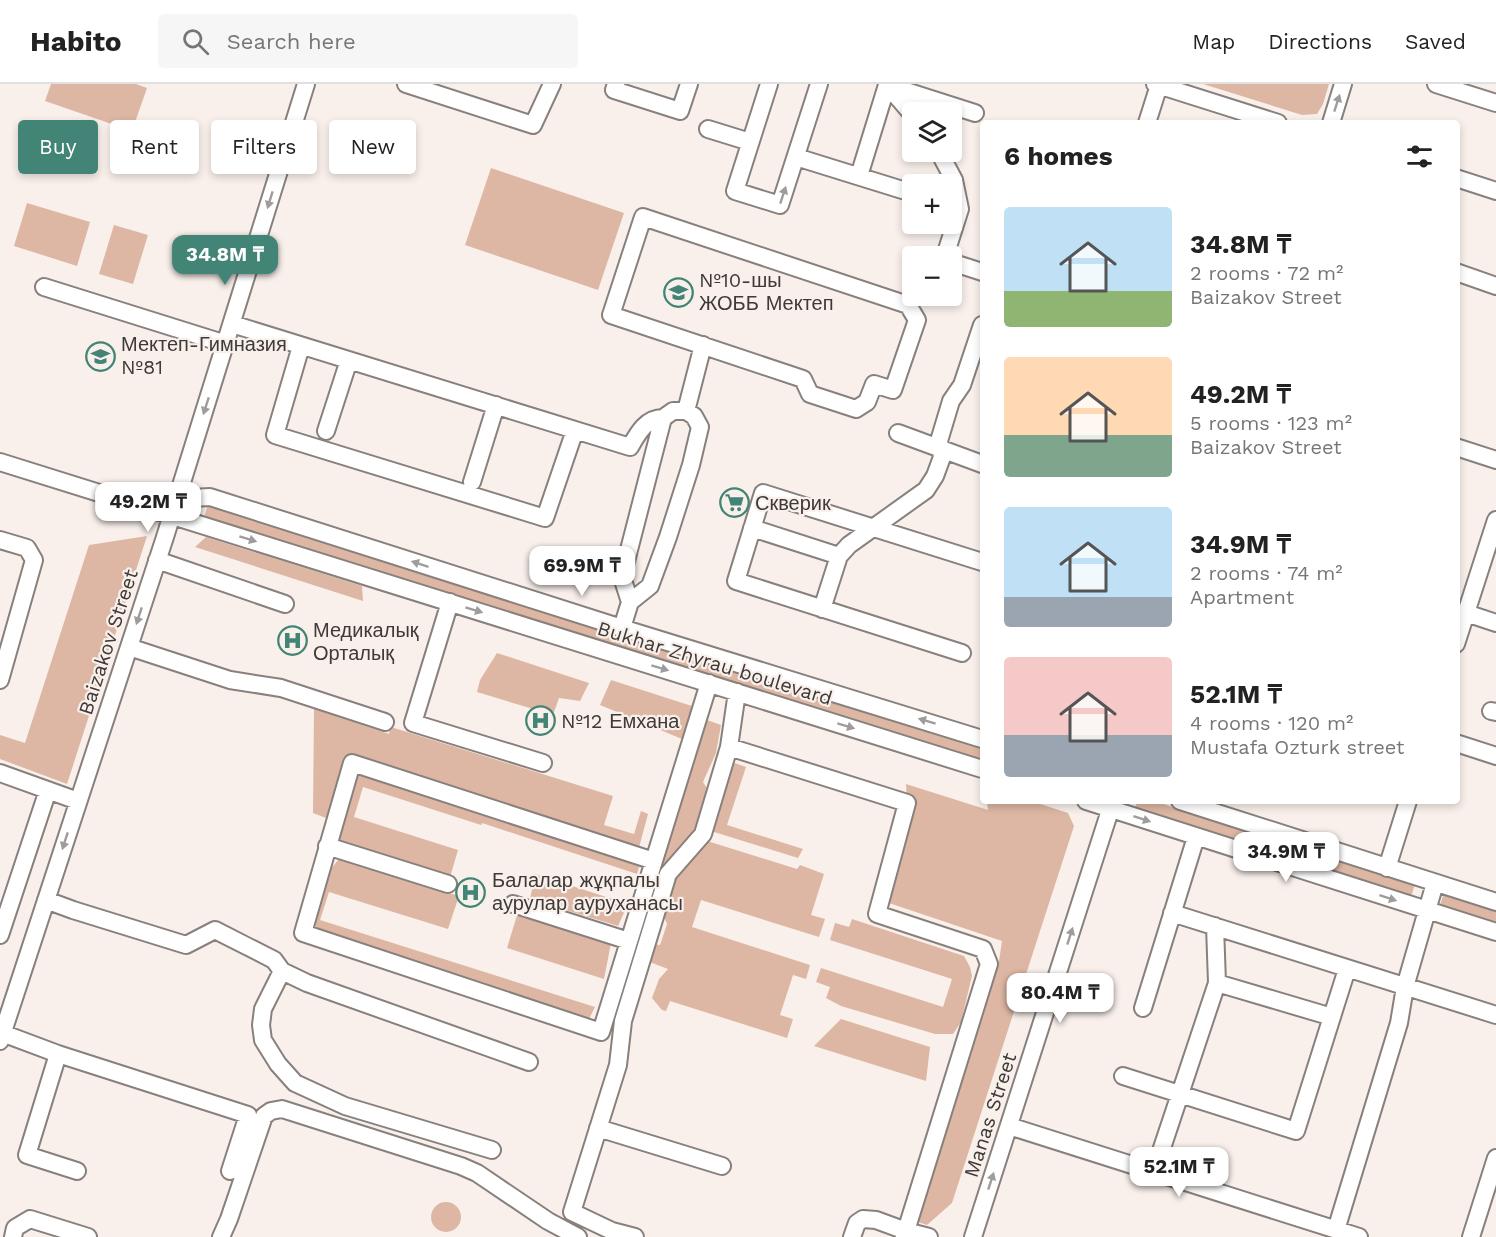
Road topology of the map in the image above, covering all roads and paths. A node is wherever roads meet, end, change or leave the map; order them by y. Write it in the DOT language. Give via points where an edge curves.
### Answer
graph roads {
  1 [pos="306,84"];
  2 [pos="406,84"];
  3 [pos="552,84"];
  4 [pos="616,84"];
  5 [pos="689,84"];
  6 [pos="769,84"];
  7 [pos="819,84"];
  8 [pos="1343,84"];
  9 [pos="1436,84"];
  10 [pos="887,85"];
  11 [pos="1157,85"];
  12 [pos="902,102"];
  13 [pos="1496,103"];
  14 [pos="975,113"];
  15 [pos="1148,120"];
  16 [pos="1268,120"];
  17 [pos="1332,120"];
  18 [pos="708,129"];
  19 [pos="750,142"];
  20 [pos="796,157"];
  21 [pos="859,176"];
  22 [pos="1460,179"];
  23 [pos="1496,190"];
  24 [pos="902,191"];
  25 [pos="962,265"];
  26 [pos="980,271"];
  27 [pos="1460,273"];
  28 [pos="1496,286"];
  29 [pos="44,287"];
  30 [pos="232,324"];
  31 [pos="980,331"];
  32 [pos="226,344"];
  33 [pos="703,345"];
  34 [pos="301,346"];
  35 [pos="349,360"];
  36 [pos="496,405"];
  37 [pos="686,411"];
  38 [pos="663,418"];
  39 [pos="575,430"];
  40 [pos="326,431"];
  41 [pos="898,433"];
  42 [pos="1460,448"];
  43 [pos="941,449"];
  44 [pos="1496,460"];
  45 [pos="0,462"];
  46 [pos="980,463"];
  47 [pos="472,482"];
  48 [pos="177,499"];
  49 [pos="125,501"];
  50 [pos="172,515"];
  51 [pos="1496,520"];
  52 [pos="873,527"];
  53 [pos="752,528"];
  54 [pos="0,540"];
  55 [pos="839,556"];
  56 [pos="1491,556"];
  57 [pos="157,560"];
  58 [pos="980,561"];
  59 [pos="450,602"];
  60 [pos="630,602"];
  61 [pos="285,604"];
  62 [pos="822,609"];
  63 [pos="1466,613"];
  64 [pos="1496,623"];
  65 [pos="622,628"];
  66 [pos="1460,632"];
  67 [pos="129,647"];
  68 [pos="962,653"];
  69 [pos="0,680"];
  70 [pos="709,683"];
  71 [pos="737,692"];
  72 [pos="385,722"];
  73 [pos="980,738"];
  74 [pos="1460,744"];
  75 [pos="729,747"];
  76 [pos="1496,756"];
  77 [pos="543,763"];
  78 [pos="980,768"];
  79 [pos="0,772"];
  80 [pos="48,790"];
  81 [pos="78,801"];
  82 [pos="1407,804"];
  83 [pos="1112,805"];
  84 [pos="1213,806"];
  85 [pos="1196,837"];
  86 [pos="327,846"];
  87 [pos="654,861"];
  88 [pos="1387,868"];
  89 [pos="1435,883"];
  90 [pos="448,884"];
  91 [pos="46,900"];
  92 [pos="1496,902"];
  93 [pos="513,904"];
  94 [pos="1427,910"];
  95 [pos="1172,913"];
  96 [pos="1215,926"];
  97 [pos="1496,932"];
  98 [pos="0,935"];
  99 [pos="629,941"];
  100 [pos="1347,969"];
  101 [pos="282,971"];
  102 [pos="1217,982"];
  103 [pos="1405,987"];
  104 [pos="1143,1008"];
  105 [pos="1496,1015"];
  106 [pos="1332,1017"];
  107 [pos="2,1027"];
  108 [pos="58,1054"];
  109 [pos="529,1062"];
  110 [pos="1122,1076"];
  111 [pos="1180,1094"];
  112 [pos="1009,1126"];
  113 [pos="598,1128"];
  114 [pos="492,1150"];
  115 [pos="1496,1158"];
  116 [pos="722,1166"];
  117 [pos="77,1171"];
  118 [pos="230,1171"];
  119 [pos="1154,1172"];
  120 [pos="1336,1230"];
  121 [pos="905,1234"];
  122 [pos="13,1237"];
  123 [pos="88,1237"];
  124 [pos="221,1237"];
  125 [pos="578,1237"];
  126 [pos="635,1237"];
  127 [pos="852,1237"];
  128 [pos="929,1237"];
  129 [pos="973,1237"];
  130 [pos="1359,1237"];
  131 [pos="1471,1237"];
  1 -- 30 [label="street, Baizakov Street, one-way"];
  2 -- 3 [label="street" via="533,125"];
  4 -- 5 [label="street" via="614,90 680,111"];
  6 -- 19 [label="street"];
  7 -- 20 [label="street"];
  17 -- 8 [label="street, one-way"];
  9 -- 13 [label="street"];
  10 -- 12 [label="street"];
  10 -- 14 [label="street"];
  10 -- 21 [label="street"];
  11 -- 15 [label="street"];
  11 -- 16 [label="street"];
  18 -- 19 [label="street"];
  19 -- 20 [label="street, one-way" via="735,191 780,205"];
  20 -- 21 [label="street"];
  21 -- 24 [label="street"];
  22 -- 23 [label="street"];
  25 -- 26 [label="street"];
  27 -- 28 [label="street"];
  29 -- 32 [label="street"];
  30 -- 32 [label="street, Baizakov Street"];
  30 -- 34 [label="street"];
  31 -- 43 [label="street" via="962,385 951,401 939,441"];
  32 -- 48 [label="street, Baizakov Street, one-way"];
  33 -- 33 [label="street" via="611,315 643,217 908,305 917,320 893,390 874,384 867,402 856,409 810,394 803,379"];
  33 -- 37 [label="street"];
  34 -- 35 [label="street"];
  34 -- 39 [label="street" via="275,435 546,518"];
  35 -- 36 [label="street"];
  35 -- 40 [label="street"];
  36 -- 39 [label="street"];
  36 -- 47 [label="street"];
  37 -- 38 [label="street" via="673,411"];
  37 -- 60 [label="street" via="700,428 691,465 650,586"];
  38 -- 39 [label="street" via="650,420 630,447"];
  38 -- 60 [label="street" via="622,577"];
  41 -- 43 [label="street"];
  42 -- 44 [label="street"];
  43 -- 46 [label="street"];
  43 -- 52 [label="street" via="939,466 926,490"];
  45 -- 49 [label="street, Bukhar Zhyrau boulevard"];
  48 -- 49 [label="street, Bukhar Zhyrau boulevard"];
  48 -- 50 [label="street, Baizakov Street"];
  65 -- 48 [label="street, Bukhar Zhyrau boulevard, one-way" via="210,497"];
  49 -- 50 [label="street, Bukhar Zhyrau boulevard"];
  50 -- 57 [label="street, Baizakov Street"];
  50 -- 59 [label="street, Bukhar Zhyrau boulevard, one-way"];
  51 -- 56 [label="street"];
  52 -- 53 [label="street" via="763,493"];
  52 -- 55 [label="street"];
  52 -- 58 [label="street"];
  53 -- 55 [label="street"];
  53 -- 62 [label="street" via="736,581"];
  54 -- 69 [label="street" via="27,548 34,560"];
  55 -- 62 [label="street"];
  56 -- 63 [label="street"];
  57 -- 61 [label="street"];
  57 -- 67 [label="street, Baizakov Street, one-way"];
  59 -- 70 [label="street, Bukhar Zhyrau boulevard, one-way"];
  59 -- 77 [label="street" via="413,723"];
  60 -- 65 [label="street"];
  62 -- 68 [label="street"];
  63 -- 64 [label="street"];
  63 -- 66 [label="street"];
  73 -- 65 [label="street, Bukhar Zhyrau boulevard, one-way"];
  67 -- 72 [label="street" via="230,680 281,688"];
  67 -- 81 [label="street, Baizakov Street"];
  70 -- 71 [label="street, Bukhar Zhyrau boulevard"];
  70 -- 87 [label="street"];
  71 -- 75 [label="street"];
  71 -- 78 [label="street, Bukhar Zhyrau boulevard, one-way"];
  74 -- 76 [label="street"];
  75 -- 113 [label="street" via="703,834 668,874 623,1021 618,1065"];
  75 -- 121 [label="street" via="907,803 877,914 983,949 989,964"];
  79 -- 80 [label="street"];
  80 -- 81 [label="street"];
  80 -- 98 [label="street"];
  81 -- 91 [label="street, Baizakov Street, one-way"];
  82 -- 88 [label="street"];
  83 -- 85 [label="street, one-way"];
  112 -- 83 [label="street, Manas Street, one-way"];
  84 -- 88 [label="street"];
  85 -- 94 [label="street, one-way"];
  85 -- 95 [label="street"];
  86 -- 87 [label="street" via="352,763"];
  86 -- 90 [label="street"];
  86 -- 99 [label="street" via="303,933 601,1032"];
  87 -- 99 [label="street"];
  88 -- 89 [label="street"];
  89 -- 92 [label="street"];
  89 -- 94 [label="street"];
  91 -- 101 [label="street" via="186,945 215,930 274,960"];
  91 -- 107 [label="street, Baizakov Street"];
  93 -- 99 [label="street"];
  94 -- 97 [label="street"];
  94 -- 103 [label="street"];
  95 -- 96 [label="street"];
  95 -- 104 [label="street"];
  96 -- 100 [label="street"];
  96 -- 102 [label="street"];
  100 -- 103 [label="street"];
  100 -- 106 [label="street"];
  101 -- 109 [label="street"];
  101 -- 114 [label="street" via="263,1009 261,1025 263,1040 295,1083 345,1106"];
  102 -- 106 [label="street"];
  102 -- 111 [label="street"];
  103 -- 105 [label="street"];
  103 -- 120 [label="street" via="1399,1023"];
  106 -- 111 [label="street" via="1296,1131"];
  107 -- 108 [label="street"];
  108 -- 117 [label="street" via="27,1155"];
  108 -- 118 [label="street" via="248,1115"];
  110 -- 111 [label="street"];
  111 -- 119 [label="street"];
  112 -- 119 [label="street"];
  129 -- 112 [label="street, Manas Street, one-way"];
  113 -- 116 [label="street"];
  113 -- 126 [label="street" via="572,1212"];
  115 -- 131 [label="street"];
  119 -- 120 [label="street"];
  120 -- 130 [label="street"];
  121 -- 127 [label="street" via="876,1220 862,1219 856,1223"];
  121 -- 128 [label="street"];
  122 -- 123 [label="street" via="15,1228 30,1220"];
  124 -- 125 [label="street" via="264,1116 282,1109 461,1166"];
}
